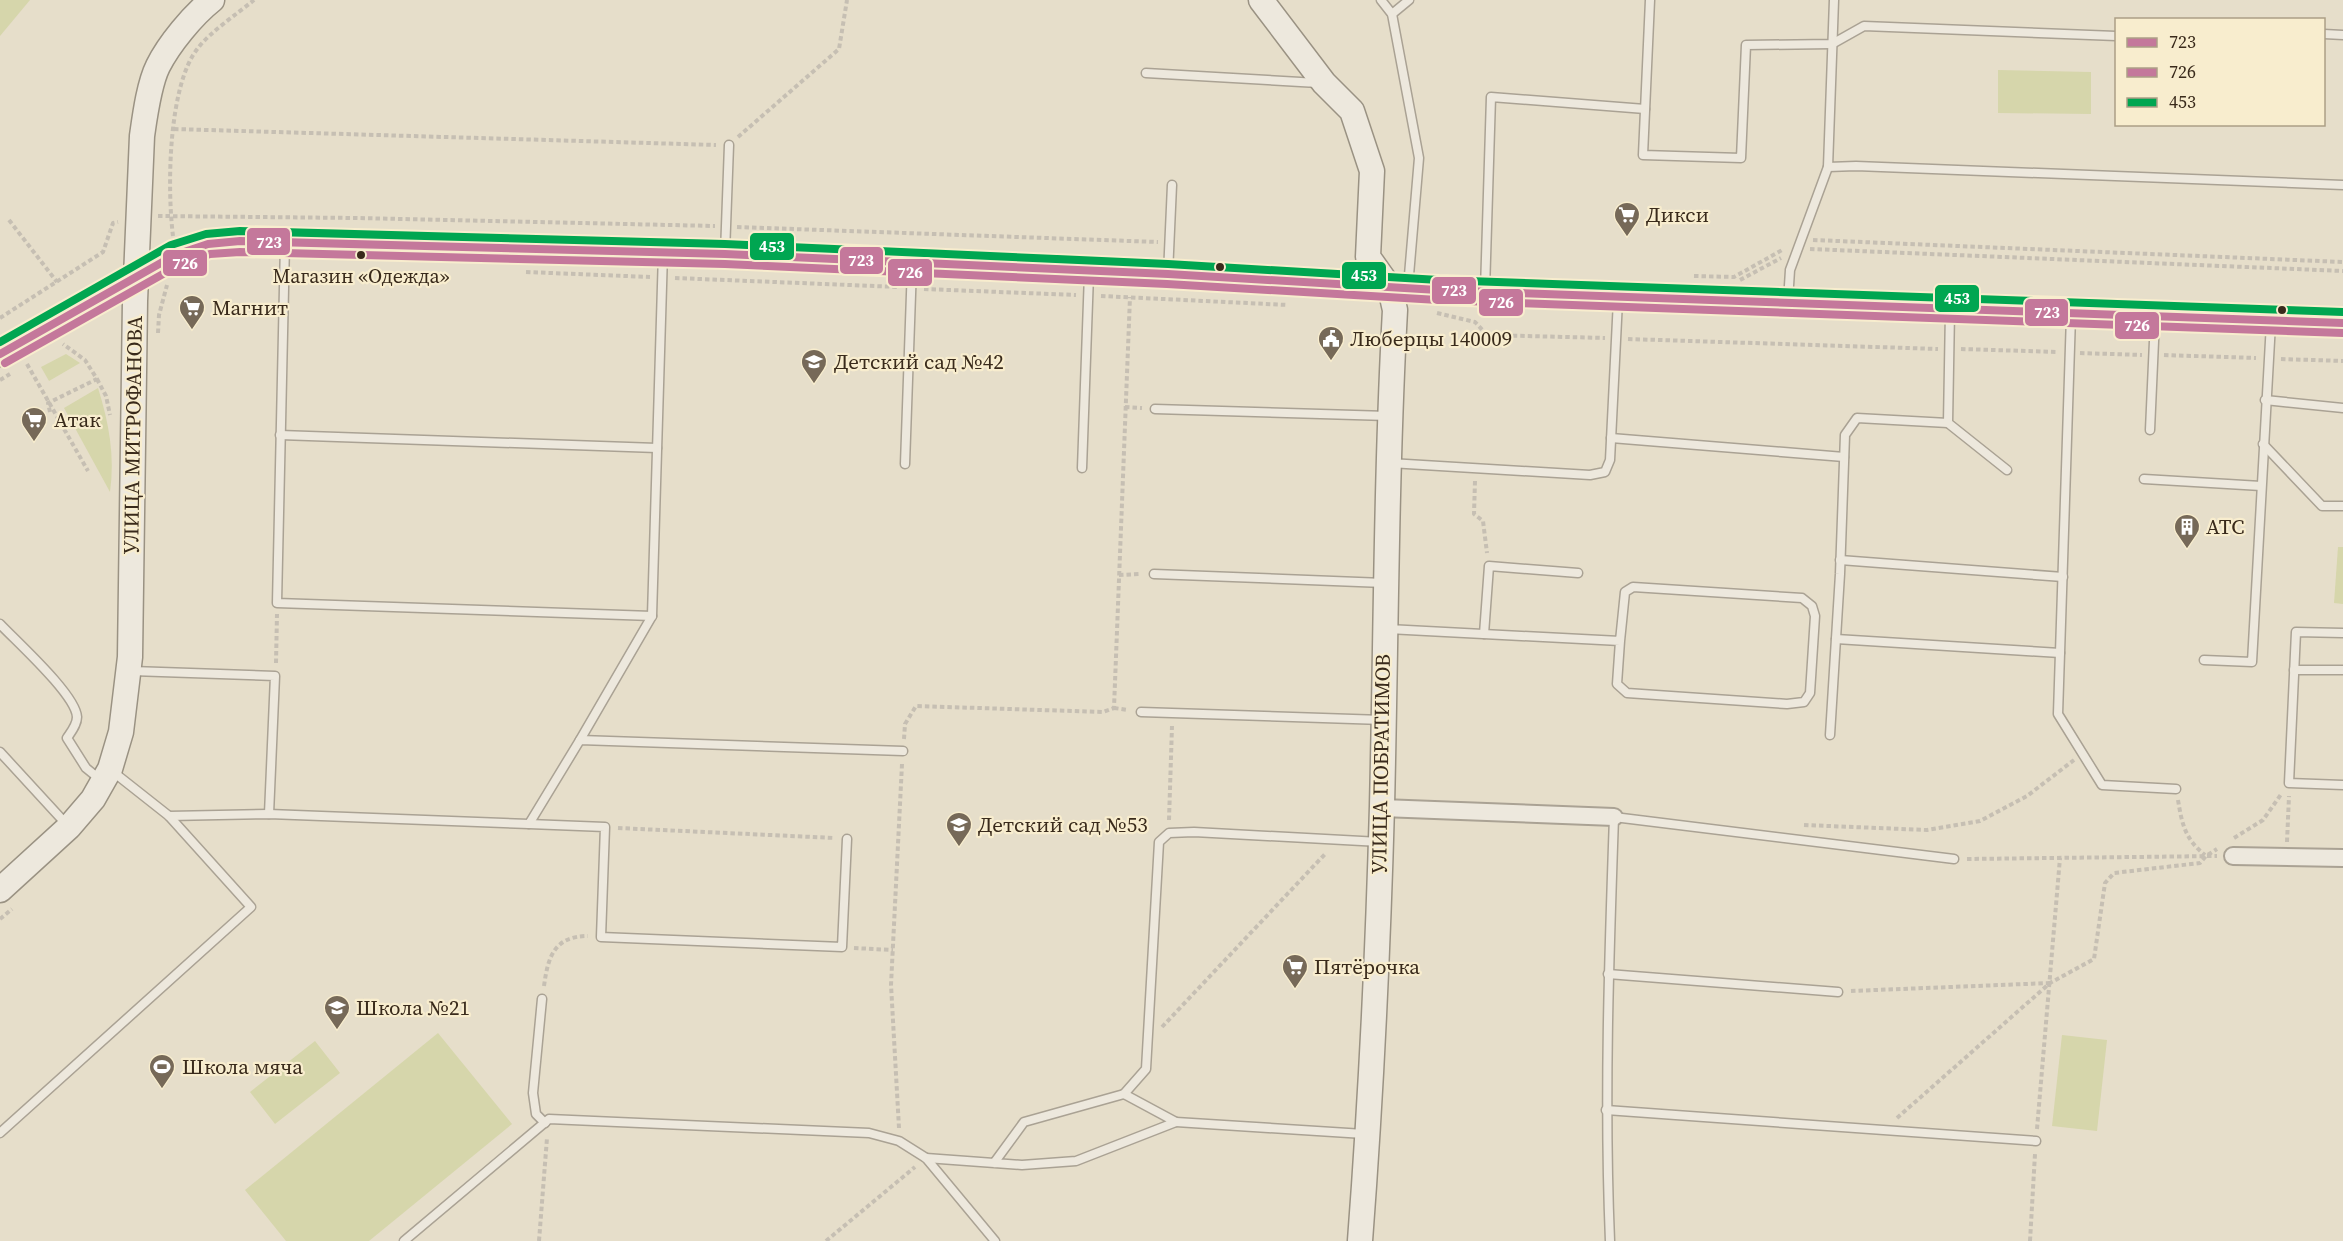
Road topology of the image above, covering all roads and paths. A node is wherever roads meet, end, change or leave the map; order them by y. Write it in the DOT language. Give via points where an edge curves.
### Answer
graph roads {
  1 [pos="212,0"];
  2 [pos="847,0"];
  3 [pos="1261,0"];
  4 [pos="1381,0"];
  5 [pos="1409,0"];
  6 [pos="1650,0"];
  7 [pos="1834,0"];
  8 [pos="1392,14"];
  9 [pos="2325,34"];
  10 [pos="2343,35"];
  11 [pos="2115,36"];
  12 [pos="1832,44"];
  13 [pos="1146,73"];
  14 [pos="1324,83"];
  15 [pos="1645,109"];
  16 [pos="174,129"];
  17 [pos="729,145"];
  18 [pos="1828,167"];
  19 [pos="1172,184"];
  20 [pos="2343,185"];
  21 [pos="9,220"];
  22 [pos="1801,239"];
  23 [pos="285,242"];
  24 [pos="1797,249"];
  25 [pos="725,254"];
  26 [pos="2343,262"];
  27 [pos="662,263"];
  28 [pos="521,267"];
  29 [pos="2343,271"];
  30 [pos="912,273"];
  31 [pos="1168,274"];
  32 [pos="170,276"];
  33 [pos="1687,276"];
  34 [pos="137,277"];
  35 [pos="1089,280"];
  36 [pos="57,282"];
  37 [pos="1399,288"];
  38 [pos="158,290"];
  39 [pos="1485,291"];
  40 [pos="1618,296"];
  41 [pos="1287,300"];
  42 [pos="1788,301"];
  43 [pos="1297,305"];
  44 [pos="1950,307"];
  45 [pos="2071,312"];
  46 [pos="1437,313"];
  47 [pos="2155,315"];
  48 [pos="2271,320"];
  49 [pos="2343,322"];
  50 [pos="1616,339"];
  51 [pos="55,349"];
  52 [pos="1949,349"];
  53 [pos="2070,353"];
  54 [pos="0,354"];
  55 [pos="2153,355"];
  56 [pos="36,359"];
  57 [pos="2269,359"];
  58 [pos="2343,361"];
  59 [pos="27,364"];
  60 [pos="0,380"];
  61 [pos="2265,400"];
  62 [pos="48,403"];
  63 [pos="2343,408"];
  64 [pos="1155,409"];
  65 [pos="50,412"];
  66 [pos="1389,416"];
  67 [pos="1948,423"];
  68 [pos="2150,430"];
  69 [pos="280,435"];
  70 [pos="1611,438"];
  71 [pos="2263,444"];
  72 [pos="657,448"];
  73 [pos="1844,457"];
  74 [pos="1388,463"];
  75 [pos="905,464"];
  76 [pos="1082,468"];
  77 [pos="1475,468"];
  78 [pos="2007,470"];
  79 [pos="88,471"];
  80 [pos="2144,479"];
  81 [pos="2261,486"];
  82 [pos="2343,506"];
  83 [pos="1840,560"];
  84 [pos="1489,566"];
  85 [pos="1578,573"];
  86 [pos="1154,574"];
  87 [pos="1119,575"];
  88 [pos="2063,577"];
  89 [pos="1384,583"];
  90 [pos="277,603"];
  91 [pos="652,616"];
  92 [pos="0,624"];
  93 [pos="1384,628"];
  94 [pos="2343,633"];
  95 [pos="1484,634"];
  96 [pos="1836,639"];
  97 [pos="1620,641"];
  98 [pos="2060,653"];
  99 [pos="2204,660"];
  100 [pos="2294,670"];
  101 [pos="2343,670"];
  102 [pos="128,671"];
  103 [pos="275,676"];
  104 [pos="1141,712"];
  105 [pos="1173,712"];
  106 [pos="1383,720"];
  107 [pos="1830,735"];
  108 [pos="580,740"];
  109 [pos="903,751"];
  110 [pos="0,752"];
  111 [pos="2082,754"];
  112 [pos="106,775"];
  113 [pos="2289,783"];
  114 [pos="2343,785"];
  115 [pos="2176,789"];
  116 [pos="1382,808"];
  117 [pos="269,814"];
  118 [pos="169,816"];
  119 [pos="1614,817"];
  120 [pos="529,824"];
  121 [pos="1800,825"];
  122 [pos="69,827"];
  123 [pos="605,827"];
  124 [pos="1169,833"];
  125 [pos="847,839"];
  126 [pos="1338,839"];
  127 [pos="1380,842"];
  128 [pos="2206,856"];
  129 [pos="2233,856"];
  130 [pos="2286,857"];
  131 [pos="2060,858"];
  132 [pos="2343,858"];
  133 [pos="1954,859"];
  134 [pos="4,898"];
  135 [pos="0,913"];
  136 [pos="601,936"];
  137 [pos="842,947"];
  138 [pos="892,950"];
  139 [pos="1608,974"];
  140 [pos="2050,983"];
  141 [pos="1838,992"];
  142 [pos="542,999"];
  143 [pos="1147,1042"];
  144 [pos="1124,1094"];
  145 [pos="1606,1110"];
  146 [pos="547,1121"];
  147 [pos="1176,1122"];
  148 [pos="1883,1130"];
  149 [pos="0,1133"];
  150 [pos="1368,1134"];
  151 [pos="899,1141"];
  152 [pos="2036,1141"];
  153 [pos="926,1158"];
  154 [pos="994,1163"];
  155 [pos="404,1241"];
  156 [pos="539,1241"];
  157 [pos="826,1241"];
  158 [pos="995,1241"];
  159 [pos="1360,1241"];
  160 [pos="1610,1241"];
  161 [pos="2030,1241"];
  1 -- 34 [label="main road, УЛИЦА МИТРОФАНОВА" via="196,13 157,67 142,136"];
  2 -- 17 [label="path" via="839,49"];
  3 -- 14 [label="main road"];
  4 -- 8 [label="lane"];
  5 -- 8 [label="lane"];
  6 -- 15 [label="lane"];
  7 -- 12 [label="lane"];
  8 -- 37 [label="lane" via="1419,158"];
  9 -- 10 [label="lane"];
  11 -- 12 [label="lane" via="1864,26"];
  12 -- 15 [label="lane" via="1746,45 1741,158 1643,155"];
  12 -- 18 [label="lane"];
  13 -- 14 [label="lane"];
  14 -- 37 [label="main road" via="1352,111 1372,171 1368,258"];
  15 -- 39 [label="lane" via="1491,97"];
  16 -- 17 [label="path"];
  17 -- 25 [label="lane"];
  18 -- 20 [label="lane"];
  18 -- 22 [label="lane"];
  19 -- 31 [label="lane"];
  21 -- 36 [label="path"];
  22 -- 24 [label="lane"];
  22 -- 26 [label="path"];
  22 -- 33 [label="path" via="1734,277"];
  23 -- 27 [label="main road"];
  23 -- 34 [label="main road" via="208,244 175,255"];
  23 -- 69 [label="lane"];
  24 -- 29 [label="path"];
  24 -- 42 [label="lane" via="1790,270"];
  25 -- 27 [label="main road"];
  25 -- 30 [label="main road"];
  27 -- 28 [label="path"];
  27 -- 30 [label="path"];
  27 -- 72 [label="lane"];
  30 -- 35 [label="main road"];
  30 -- 35 [label="path"];
  30 -- 75 [label="lane"];
  31 -- 35 [label="main road"];
  31 -- 37 [label="main road"];
  32 -- 38 [label="path"];
  34 -- 54 [label="main road"];
  34 -- 102 [label="main road, УЛИЦА МИТРОФАНОВА"];
  35 -- 41 [label="path"];
  35 -- 76 [label="lane"];
  37 -- 39 [label="main road"];
  37 -- 66 [label="main road, УЛИЦА ПОБРАТИМОВ"];
  39 -- 40 [label="main road"];
  40 -- 42 [label="main road"];
  40 -- 50 [label="lane"];
  42 -- 44 [label="main road"];
  43 -- 87 [label="path" via="1130,297"];
  44 -- 45 [label="main road"];
  44 -- 52 [label="lane"];
  45 -- 47 [label="main road"];
  45 -- 53 [label="lane"];
  46 -- 50 [label="path" via="1475,322 1487,335"];
  47 -- 48 [label="main road"];
  47 -- 55 [label="lane"];
  48 -- 49 [label="main road"];
  48 -- 57 [label="lane"];
  50 -- 52 [label="path"];
  50 -- 70 [label="lane"];
  51 -- 62 [label="path" via="65,344 85,360 97,379"];
  52 -- 53 [label="path"];
  52 -- 67 [label="lane"];
  53 -- 55 [label="path"];
  53 -- 88 [label="lane"];
  55 -- 57 [label="path"];
  55 -- 68 [label="lane"];
  56 -- 59 [label="path"];
  57 -- 58 [label="path"];
  57 -- 61 [label="lane"];
  59 -- 60 [label="path"];
  59 -- 62 [label="path"];
  61 -- 63 [label="lane"];
  61 -- 71 [label="lane"];
  62 -- 65 [label="path"];
  62 -- 79 [label="path"];
  64 -- 66 [label="lane"];
  66 -- 74 [label="main road, УЛИЦА ПОБРАТИМОВ"];
  67 -- 73 [label="lane" via="1857,418 1845,435"];
  67 -- 78 [label="lane"];
  69 -- 72 [label="lane"];
  69 -- 90 [label="lane"];
  70 -- 73 [label="lane"];
  70 -- 77 [label="lane" via="1605,472 1590,475"];
  71 -- 81 [label="lane"];
  71 -- 82 [label="lane" via="2322,506"];
  72 -- 91 [label="lane"];
  73 -- 83 [label="lane"];
  74 -- 77 [label="lane"];
  74 -- 89 [label="main road, УЛИЦА ПОБРАТИМОВ"];
  77 -- 84 [label="path" via="1474,514 1483,521"];
  80 -- 81 [label="lane"];
  81 -- 99 [label="lane" via="2252,662"];
  83 -- 88 [label="lane"];
  83 -- 96 [label="lane"];
  84 -- 85 [label="lane"];
  84 -- 95 [label="lane"];
  86 -- 87 [label="path"];
  86 -- 89 [label="lane"];
  87 -- 109 [label="path" via="1114,708 1103,712 916,706 905,724"];
  88 -- 98 [label="lane"];
  89 -- 93 [label="main road, УЛИЦА ПОБРАТИМОВ"];
  90 -- 91 [label="lane"];
  90 -- 103 [label="path"];
  91 -- 108 [label="lane"];
  92 -- 112 [label="lane" via="70,698 77,717 67,738 86,768"];
  93 -- 95 [label="lane"];
  93 -- 106 [label="main road, УЛИЦА ПОБРАТИМОВ"];
  94 -- 100 [label="lane" via="2296,632"];
  95 -- 97 [label="lane"];
  96 -- 98 [label="lane"];
  96 -- 107 [label="lane"];
  97 -- 97 [label="lane" via="1625,592 1633,587 1802,598 1812,606 1815,616 1810,693 1804,702 1786,704 1627,693 1617,684"];
  98 -- 111 [label="lane" via="2058,714"];
  100 -- 101 [label="lane"];
  100 -- 113 [label="lane"];
  102 -- 103 [label="lane"];
  102 -- 112 [label="main road, УЛИЦА МИТРОФАНОВА" via="121,732"];
  103 -- 117 [label="lane"];
  104 -- 105 [label="lane"];
  105 -- 106 [label="lane"];
  105 -- 124 [label="path"];
  106 -- 116 [label="main road, УЛИЦА ПОБРАТИМОВ"];
  108 -- 109 [label="lane"];
  108 -- 120 [label="lane"];
  109 -- 138 [label="path"];
  110 -- 122 [label="lane"];
  111 -- 115 [label="lane" via="2102,785"];
  111 -- 121 [label="path" via="2027,796 1980,821 1927,830"];
  112 -- 118 [label="lane"];
  112 -- 122 [label="main road, УЛИЦА МИТРОФАНОВА" via="93,799"];
  113 -- 114 [label="lane"];
  113 -- 128 [label="path" via="2263,820"];
  113 -- 130 [label="path"];
  115 -- 128 [label="path" via="2182,825 2193,846"];
  116 -- 119 [label="street"];
  116 -- 127 [label="main road, УЛИЦА ПОБРАТИМОВ"];
  117 -- 118 [label="lane"];
  117 -- 120 [label="lane"];
  118 -- 149 [label="lane" via="251,907"];
  119 -- 133 [label="lane"];
  119 -- 139 [label="lane"];
  120 -- 123 [label="lane"];
  122 -- 134 [label="main road, УЛИЦА МИТРОФАНОВА"];
  123 -- 125 [label="path"];
  123 -- 136 [label="lane"];
  124 -- 126 [label="lane"];
  124 -- 143 [label="lane" via="1159,842"];
  125 -- 137 [label="lane"];
  126 -- 127 [label="lane"];
  126 -- 143 [label="path"];
  127 -- 150 [label="main road, УЛИЦА ПОБРАТИМОВ"];
  128 -- 129 [label="path"];
  128 -- 131 [label="path"];
  128 -- 140 [label="path" via="2200,863 2114,873 2105,883 2094,959"];
  129 -- 130 [label="street"];
  130 -- 132 [label="street"];
  131 -- 133 [label="path"];
  131 -- 140 [label="path"];
  134 -- 135 [label="path"];
  136 -- 137 [label="lane"];
  136 -- 142 [label="path" via="581,936 563,942 548,959"];
  137 -- 138 [label="path"];
  138 -- 151 [label="path"];
  139 -- 141 [label="lane"];
  139 -- 145 [label="lane"];
  140 -- 141 [label="path"];
  140 -- 148 [label="path"];
  140 -- 152 [label="path"];
  142 -- 146 [label="lane" via="533,1093 536,1114"];
  143 -- 144 [label="lane" via="1146,1069"];
  144 -- 147 [label="lane"];
  144 -- 154 [label="lane" via="1024,1122"];
  145 -- 148 [label="lane"];
  145 -- 160 [label="lane"];
  146 -- 151 [label="lane" via="869,1133"];
  146 -- 155 [label="lane"];
  146 -- 156 [label="path"];
  147 -- 150 [label="lane"];
  147 -- 154 [label="lane" via="1076,1161"];
  148 -- 152 [label="lane"];
  150 -- 159 [label="main road, УЛИЦА ПОБРАТИМОВ"];
  151 -- 153 [label="lane"];
  152 -- 161 [label="path"];
  153 -- 154 [label="lane"];
  153 -- 157 [label="path"];
  153 -- 158 [label="lane"];
}
